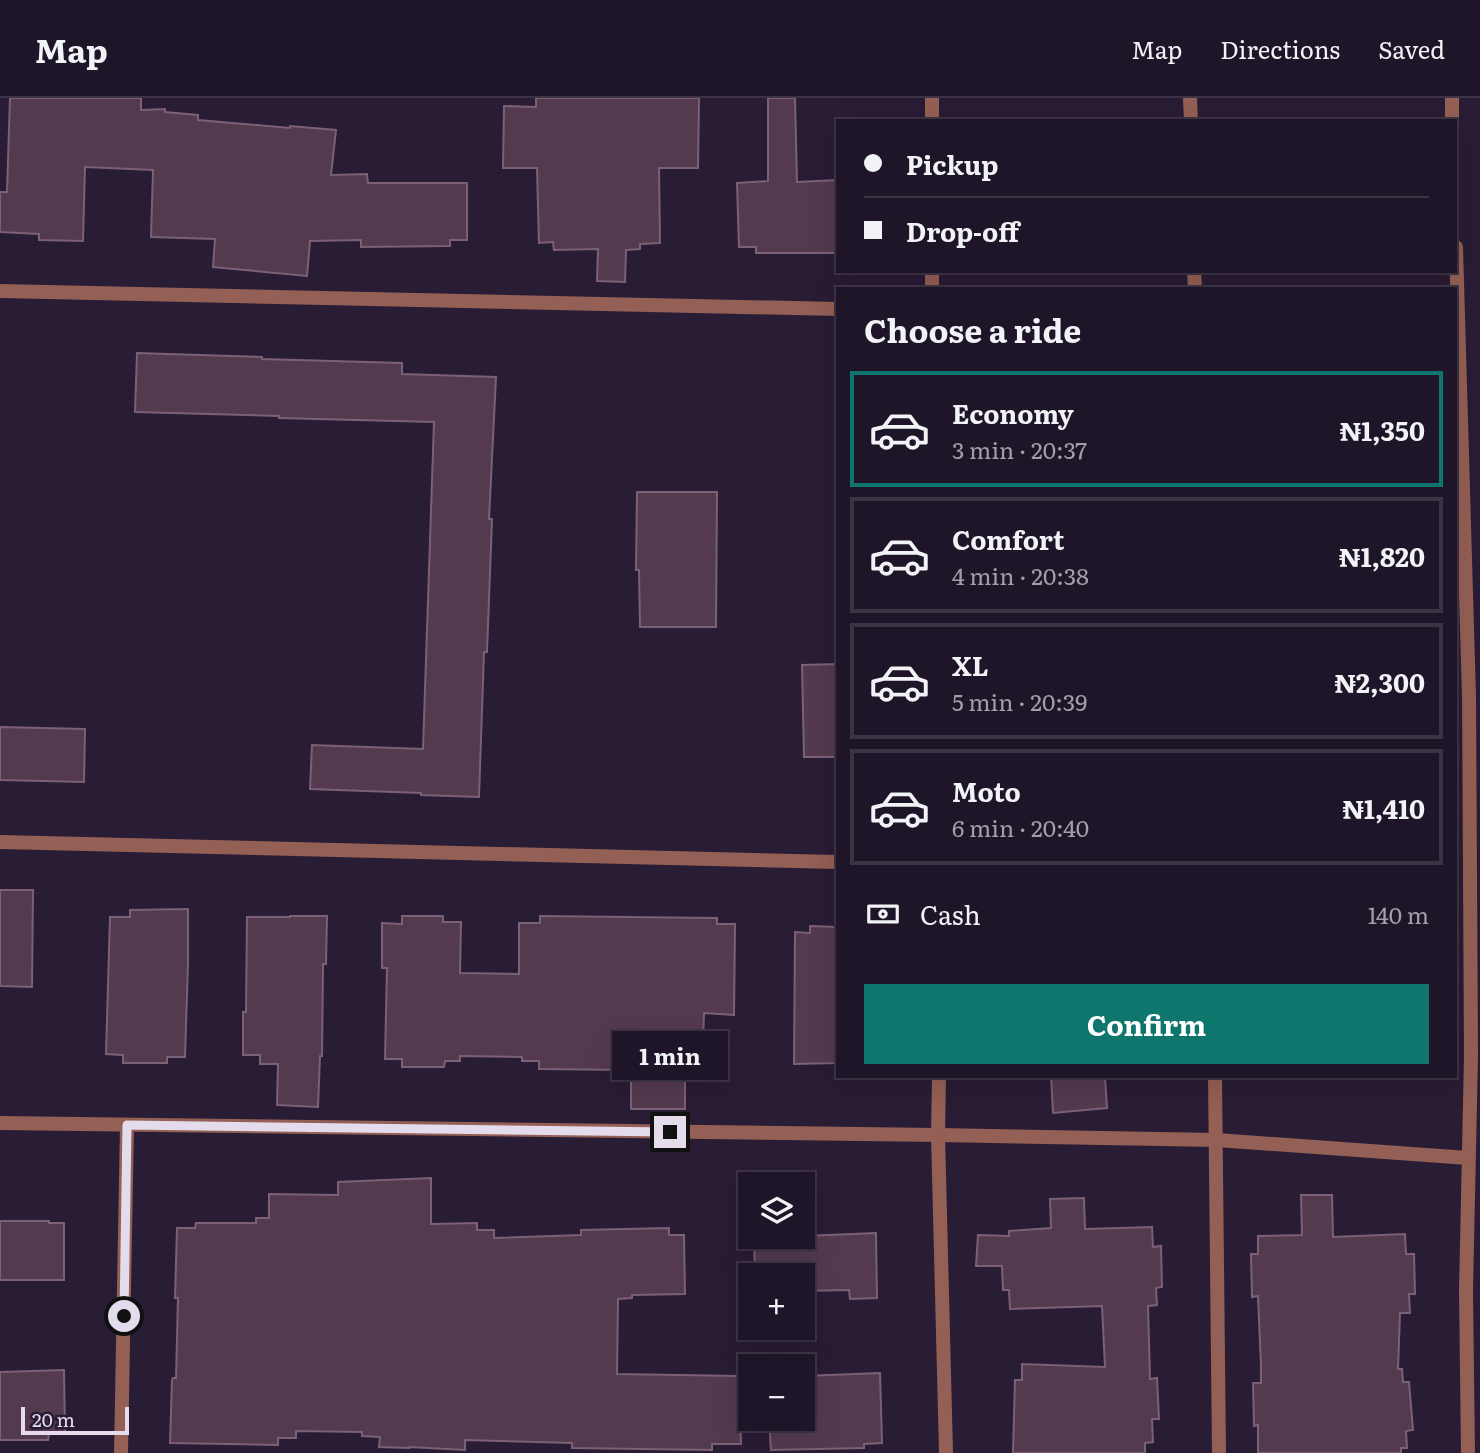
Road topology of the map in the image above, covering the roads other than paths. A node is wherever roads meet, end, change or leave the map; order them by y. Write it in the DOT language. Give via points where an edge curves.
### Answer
graph roads {
  1 [pos="932,98"];
  2 [pos="1190,98"];
  3 [pos="1452,98"];
  4 [pos="932,119"];
  5 [pos="1191,119"];
  6 [pos="1452,119"];
  7 [pos="1457,272"];
  8 [pos="0,291"];
  9 [pos="836,309"];
  10 [pos="1474,697"];
  11 [pos="0,842"];
  12 [pos="836,862"];
  13 [pos="939,1078"];
  14 [pos="1215,1078"];
  15 [pos="0,1123"];
  16 [pos="127,1125"];
  17 [pos="938,1135"];
  18 [pos="1217,1140"];
  19 [pos="1468,1158"];
  20 [pos="121,1453"];
  21 [pos="946,1453"];
  22 [pos="1219,1453"];
  23 [pos="1468,1453"];
  1 -- 4 [label="street"];
  2 -- 5 [label="street"];
  3 -- 6 [label="street"];
  7 -- 10 [label="street"];
  8 -- 9 [label="street"];
  10 -- 19 [label="street"];
  11 -- 12 [label="street"];
  13 -- 17 [label="street"];
  14 -- 18 [label="street"];
  15 -- 16 [label="street"];
  16 -- 17 [label="street"];
  16 -- 20 [label="street"];
  17 -- 18 [label="street"];
  17 -- 21 [label="street"];
  18 -- 19 [label="street"];
  18 -- 22 [label="street"];
  19 -- 23 [label="street"];
}
